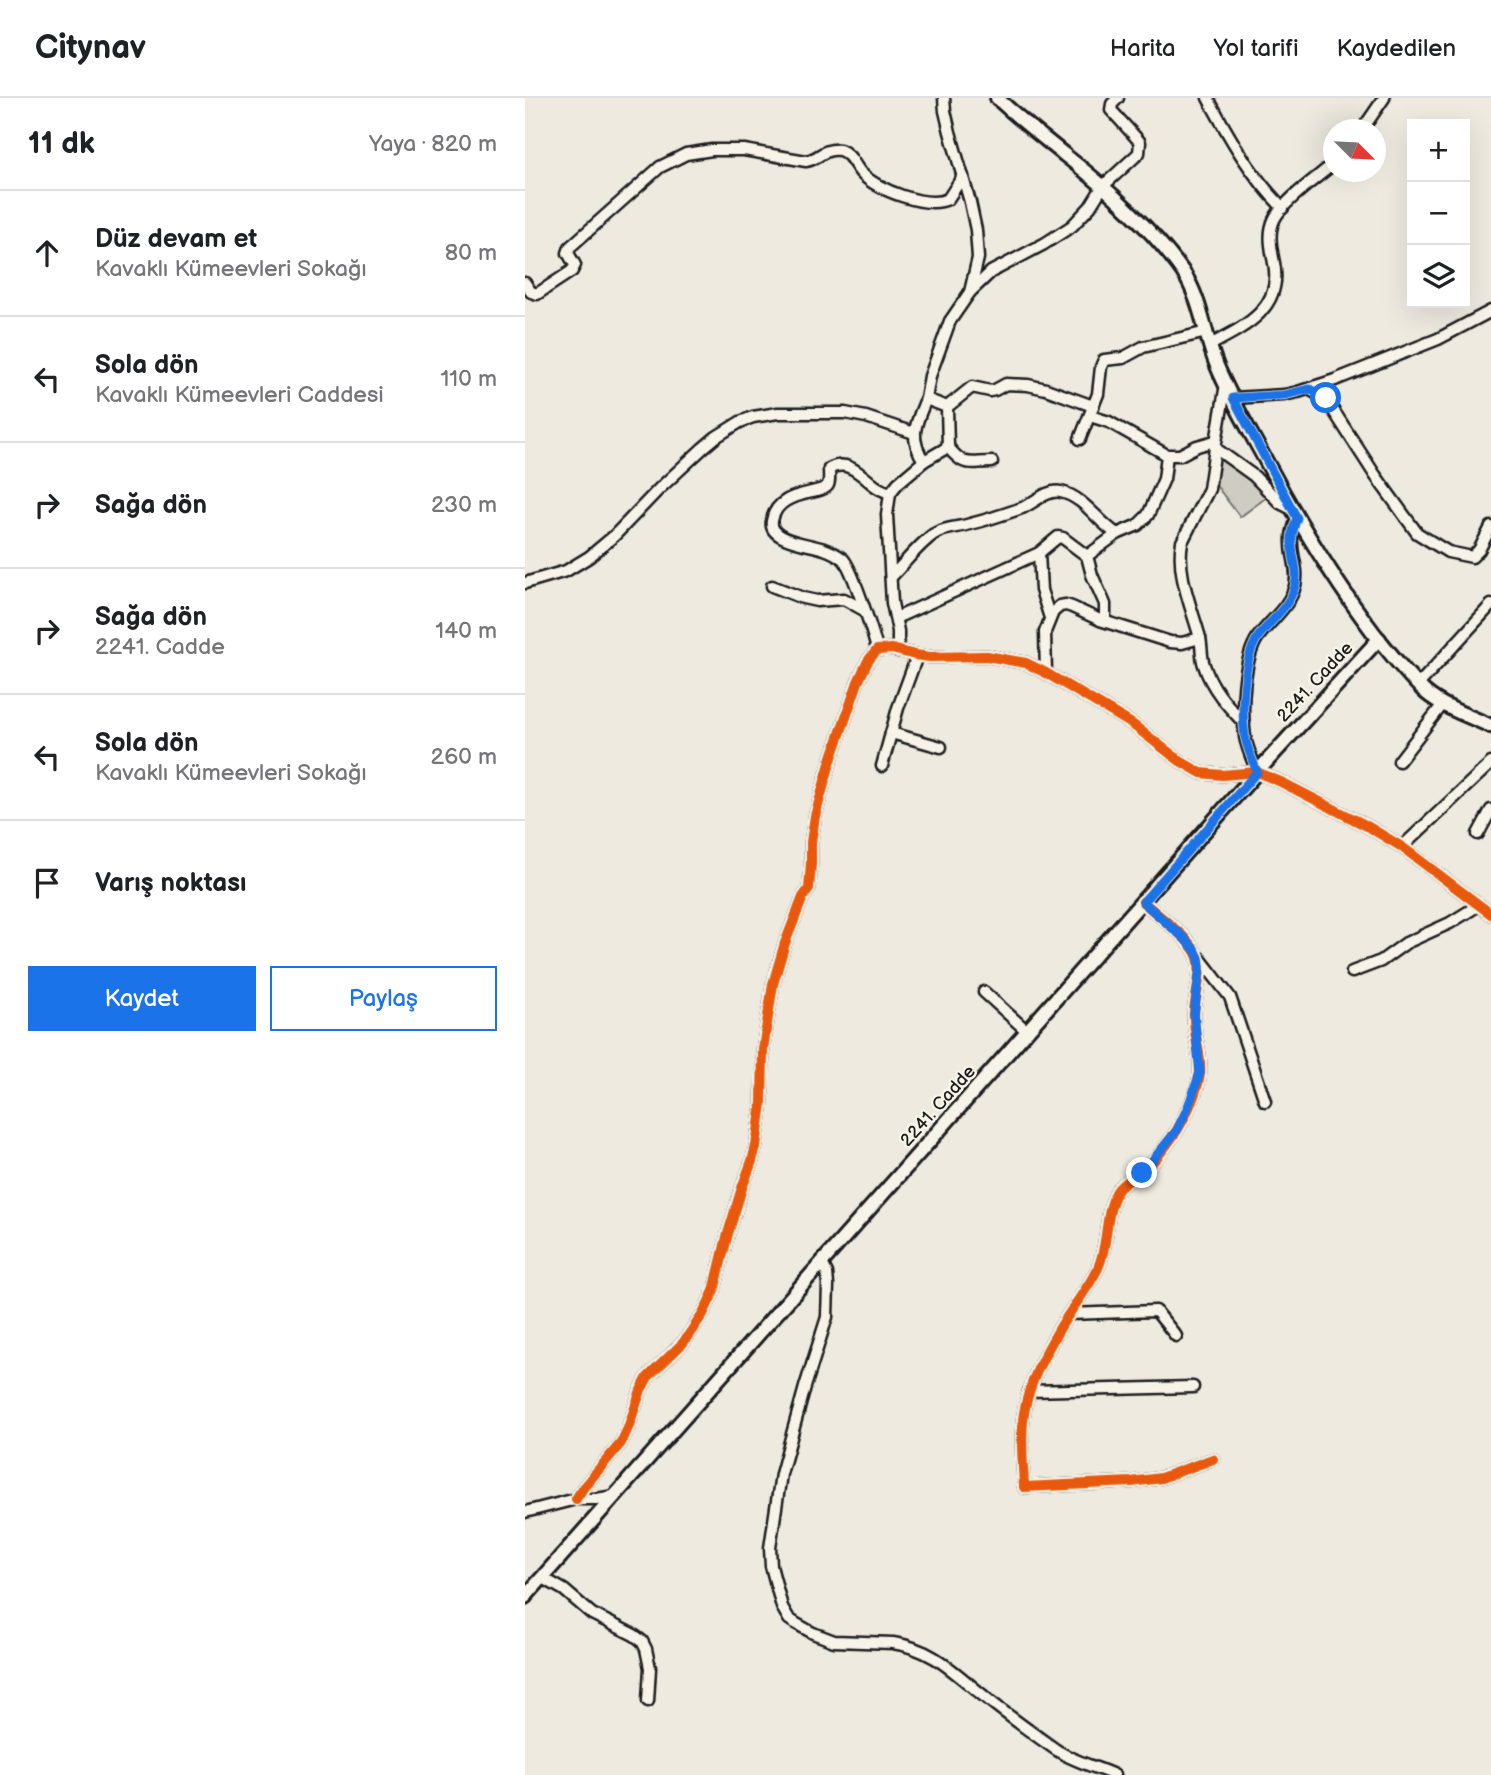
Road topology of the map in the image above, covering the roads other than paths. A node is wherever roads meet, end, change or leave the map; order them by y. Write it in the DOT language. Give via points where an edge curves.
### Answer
graph roads {
  1 [pos="944,98"];
  2 [pos="997,98"];
  3 [pos="1118,98"];
  4 [pos="1208,98"];
  5 [pos="1384,98"];
  6 [pos="1370,119"];
  7 [pos="1323,173"];
  8 [pos="963,176"];
  9 [pos="1103,186"];
  10 [pos="1283,208"];
  11 [pos="525,284"];
  12 [pos="969,292"];
  13 [pos="1491,312"];
  14 [pos="1480,318"];
  15 [pos="1491,326"];
  16 [pos="1208,339"];
  17 [pos="1226,384"];
  18 [pos="1310,389"];
  19 [pos="1233,398"];
  20 [pos="926,399"];
  21 [pos="947,407"];
  22 [pos="1092,411"];
  23 [pos="914,433"];
  24 [pos="1080,439"];
  25 [pos="1215,444"];
  26 [pos="948,447"];
  27 [pos="1167,455"];
  28 [pos="924,461"];
  29 [pos="992,462"];
  30 [pos="890,493"];
  31 [pos="1294,513"];
  32 [pos="1491,527"];
  33 [pos="1117,534"];
  34 [pos="1039,553"];
  35 [pos="1087,556"];
  36 [pos="892,576"];
  37 [pos="525,583"];
  38 [pos="772,586"];
  39 [pos="1491,605"];
  40 [pos="864,610"];
  41 [pos="896,618"];
  42 [pos="1050,618"];
  43 [pos="1105,621"];
  44 [pos="1200,638"];
  45 [pos="1379,639"];
  46 [pos="877,650"];
  47 [pos="898,651"];
  48 [pos="917,656"];
  49 [pos="1046,673"];
  50 [pos="1418,685"];
  51 [pos="1443,704"];
  52 [pos="1244,723"];
  53 [pos="1491,726"];
  54 [pos="891,733"];
  55 [pos="941,747"];
  56 [pos="1399,761"];
  57 [pos="1491,763"];
  58 [pos="882,766"];
  59 [pos="1257,772"];
  60 [pos="1491,810"];
  61 [pos="1478,834"];
  62 [pos="1402,847"];
  63 [pos="1143,902"];
  64 [pos="1479,905"];
  65 [pos="1491,914"];
  66 [pos="1197,954"];
  67 [pos="1352,972"];
  68 [pos="984,992"];
  69 [pos="1028,1032"];
  70 [pos="1265,1101"];
  71 [pos="822,1263"];
  72 [pos="1069,1314"];
  73 [pos="1175,1336"];
  74 [pos="1193,1387"];
  75 [pos="1029,1391"];
  76 [pos="1213,1460"];
  77 [pos="614,1496"];
  78 [pos="576,1499"];
  79 [pos="525,1512"];
  80 [pos="543,1578"];
  81 [pos="525,1597"];
  82 [pos="648,1701"];
  83 [pos="1114,1775"];
  1 -- 8 [label="street"];
  2 -- 9 [label="street"];
  3 -- 9 [label="street" via="1111,110 1140,142 1140,150"];
  4 -- 10 [label="street" via="1257,178"];
  5 -- 6 [label="street"];
  7 -- 10 [label="street"];
  8 -- 11 [label="street" via="948,199 934,202 874,184 840,150 822,152 806,161 744,150 686,154 660,167 570,247 572,271 537,293"];
  8 -- 12 [label="street" via="978,258"];
  9 -- 12 [label="street" via="1072,226 991,272"];
  9 -- 16 [label="street" via="1184,273 1200,306"];
  10 -- 16 [label="street" via="1271,229 1276,278 1266,307 1248,324"];
  12 -- 20 [label="street" via="950,321 929,376"];
  13 -- 14 [label="street"];
  14 -- 15 [label="street"];
  14 -- 18 [label="street" via="1408,352"];
  16 -- 17 [label="street"];
  16 -- 22 [label="street" via="1143,346 1123,358 1104,360"];
  17 -- 19 [label="street"];
  17 -- 25 [label="street"];
  18 -- 19 [label="street"];
  18 -- 32 [label="street" via="1326,398 1417,533 1448,552 1472,557"];
  19 -- 31 [label="street"];
  20 -- 21 [label="street"];
  20 -- 23 [label="street"];
  21 -- 22 [label="street" via="972,387 990,391 1006,384 1046,389"];
  21 -- 26 [label="street"];
  22 -- 24 [label="street"];
  22 -- 27 [label="street"];
  23 -- 28 [label="street"];
  23 -- 37 [label="street" via="845,413 778,413 740,422 716,436 589,557"];
  25 -- 27 [label="street"];
  25 -- 31 [label="street"];
  25 -- 44 [label="street" via="1209,489 1181,550 1181,571"];
  26 -- 28 [label="street"];
  26 -- 29 [label="street" via="962,462"];
  27 -- 33 [label="street" via="1164,479 1147,515 1138,525"];
  28 -- 30 [label="street"];
  30 -- 36 [label="street" via="887,515"];
  30 -- 40 [label="street" via="856,470 839,465 829,469 827,486 792,498 772,518 776,533 843,559"];
  31 -- 45 [label="street"];
  31 -- 52 [label="street" via="1295,586 1251,649"];
  33 -- 35 [label="street"];
  33 -- 36 [label="street" via="1079,502 1054,491 1022,508 936,533"];
  34 -- 35 [label="street" via="1060,537"];
  34 -- 41 [label="street"];
  34 -- 42 [label="street" via="1041,590"];
  35 -- 43 [label="street" via="1105,604"];
  36 -- 41 [label="street"];
  38 -- 40 [label="street" via="817,601 843,599"];
  39 -- 50 [label="street"];
  40 -- 46 [label="street"];
  41 -- 47 [label="street"];
  42 -- 43 [label="street" via="1066,605"];
  42 -- 49 [label="street" via="1045,632"];
  43 -- 44 [label="street" via="1170,642"];
  44 -- 52 [label="street" via="1203,664 1212,683"];
  45 -- 50 [label="street"];
  45 -- 59 [label="street, 2241. Cadde"];
  46 -- 47 [label="street"];
  46 -- 78 [label="street" via="858,682 815,816 809,889 785,943 773,985 756,1146 714,1291 684,1343 648,1377 621,1443"];
  47 -- 48 [label="street"];
  48 -- 49 [label="street" via="987,656 1026,663"];
  48 -- 54 [label="street"];
  49 -- 59 [label="street" via="1132,724 1202,774"];
  50 -- 51 [label="street"];
  51 -- 53 [label="street"];
  51 -- 56 [label="street"];
  52 -- 59 [label="street"];
  54 -- 55 [label="street"];
  54 -- 58 [label="street"];
  57 -- 62 [label="street"];
  59 -- 62 [label="street"];
  59 -- 63 [label="street, 2241. Cadde"];
  60 -- 61 [label="street"];
  62 -- 64 [label="street"];
  63 -- 66 [label="street"];
  63 -- 69 [label="street, 2241. Cadde"];
  64 -- 65 [label="street"];
  64 -- 67 [label="street" via="1381,961"];
  66 -- 70 [label="street" via="1230,997"];
  66 -- 72 [label="street" via="1200,968 1194,1014 1199,1079 1170,1140 1142,1173 1119,1188 1098,1268"];
  68 -- 69 [label="street"];
  69 -- 71 [label="street, 2241. Cadde"];
  71 -- 77 [label="street, 2241. Cadde"];
  71 -- 83 [label="street" via="827,1273 827,1317 781,1474 771,1548 774,1580 786,1614 804,1629 834,1641 894,1643 930,1654 1061,1753"];
  72 -- 73 [label="street" via="1156,1311"];
  72 -- 75 [label="street"];
  74 -- 75 [label="street"];
  75 -- 76 [label="street" via="1023,1424 1024,1487 1161,1478"];
  77 -- 78 [label="street"];
  77 -- 80 [label="street, 2241. Cadde"];
  78 -- 79 [label="street"];
  80 -- 81 [label="street, 2241. Cadde"];
  80 -- 82 [label="street" via="642,1641 650,1668"];
}
